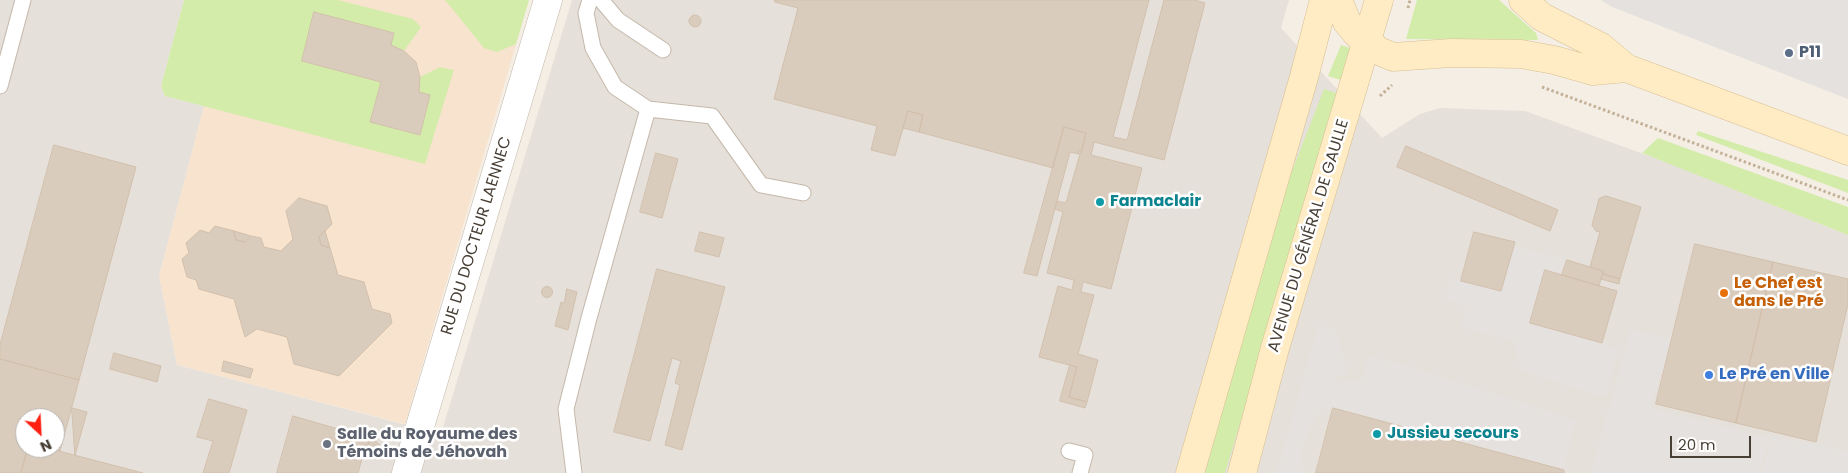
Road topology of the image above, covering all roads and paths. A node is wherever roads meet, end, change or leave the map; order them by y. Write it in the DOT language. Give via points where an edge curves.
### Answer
graph roads {
  1 [pos="23,0"];
  2 [pos="548,0"];
  3 [pos="590,0"];
  4 [pos="602,0"];
  5 [pos="1324,0"];
  6 [pos="1338,0"];
  7 [pos="1379,0"];
  8 [pos="1523,0"];
  9 [pos="1366,42"];
  10 [pos="663,50"];
  11 [pos="1626,68"];
  12 [pos="1401,81"];
  13 [pos="0,86"];
  14 [pos="1540,87"];
  15 [pos="1378,99"];
  16 [pos="648,109"];
  17 [pos="1848,151"];
  18 [pos="803,193"];
  19 [pos="1848,200"];
  20 [pos="1069,451"];
  21 [pos="406,473"];
  22 [pos="574,473"];
  23 [pos="1080,473"];
  24 [pos="1190,473"];
  25 [pos="1242,473"];
  1 -- 13 [label="lane"];
  2 -- 21 [label="street, RUE DU DOCTEUR LAENNEC"];
  3 -- 16 [label="lane" via="586,13 593,48 615,87"];
  4 -- 10 [label="lane" via="618,20"];
  5 -- 24 [label="main road"];
  6 -- 9 [label="main road" via="1347,22"];
  7 -- 9 [label="main road, AVENUE DU GÉNÉRAL DE GAULLE"];
  8 -- 11 [label="main road" via="1542,17 1601,47"];
  9 -- 11 [label="main road" via="1393,57 1451,53 1521,54 1593,71"];
  9 -- 25 [label="main road, AVENUE DU GÉNÉRAL DE GAULLE" via="1275,348"];
  11 -- 17 [label="main road"];
  12 -- 15 [label="path"];
  14 -- 19 [label="path"];
  16 -- 18 [label="lane" via="712,116 761,185"];
  16 -- 22 [label="lane" via="566,409"];
  20 -- 23 [label="lane" via="1084,455"];
}
